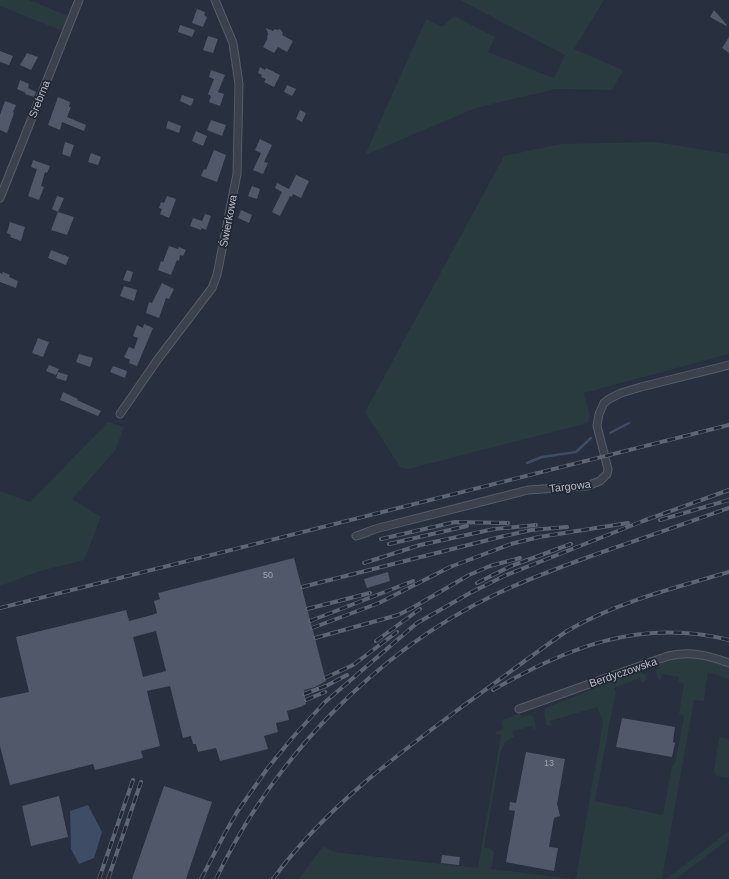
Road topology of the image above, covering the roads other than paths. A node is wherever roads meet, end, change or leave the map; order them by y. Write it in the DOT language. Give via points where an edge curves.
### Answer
graph roads {
  1 [pos="79,0"];
  2 [pos="215,0"];
  3 [pos="0,198"];
  4 [pos="729,365"];
  5 [pos="120,414"];
  6 [pos="356,536"];
  7 [pos="729,663"];
  8 [pos="519,709"];
  1 -- 3 [label="street, Srebrna"];
  2 -- 5 [label="street, Świerkowa" via="233,43 239,84 238,174 217,275 212,288"];
  4 -- 6 [label="street, Targowa" via="641,387 608,399 599,414 598,426 608,469 604,478 596,483 587,486 528,490"];
  7 -- 8 [label="street, Berdyczowska" via="698,654 668,656"];
}
